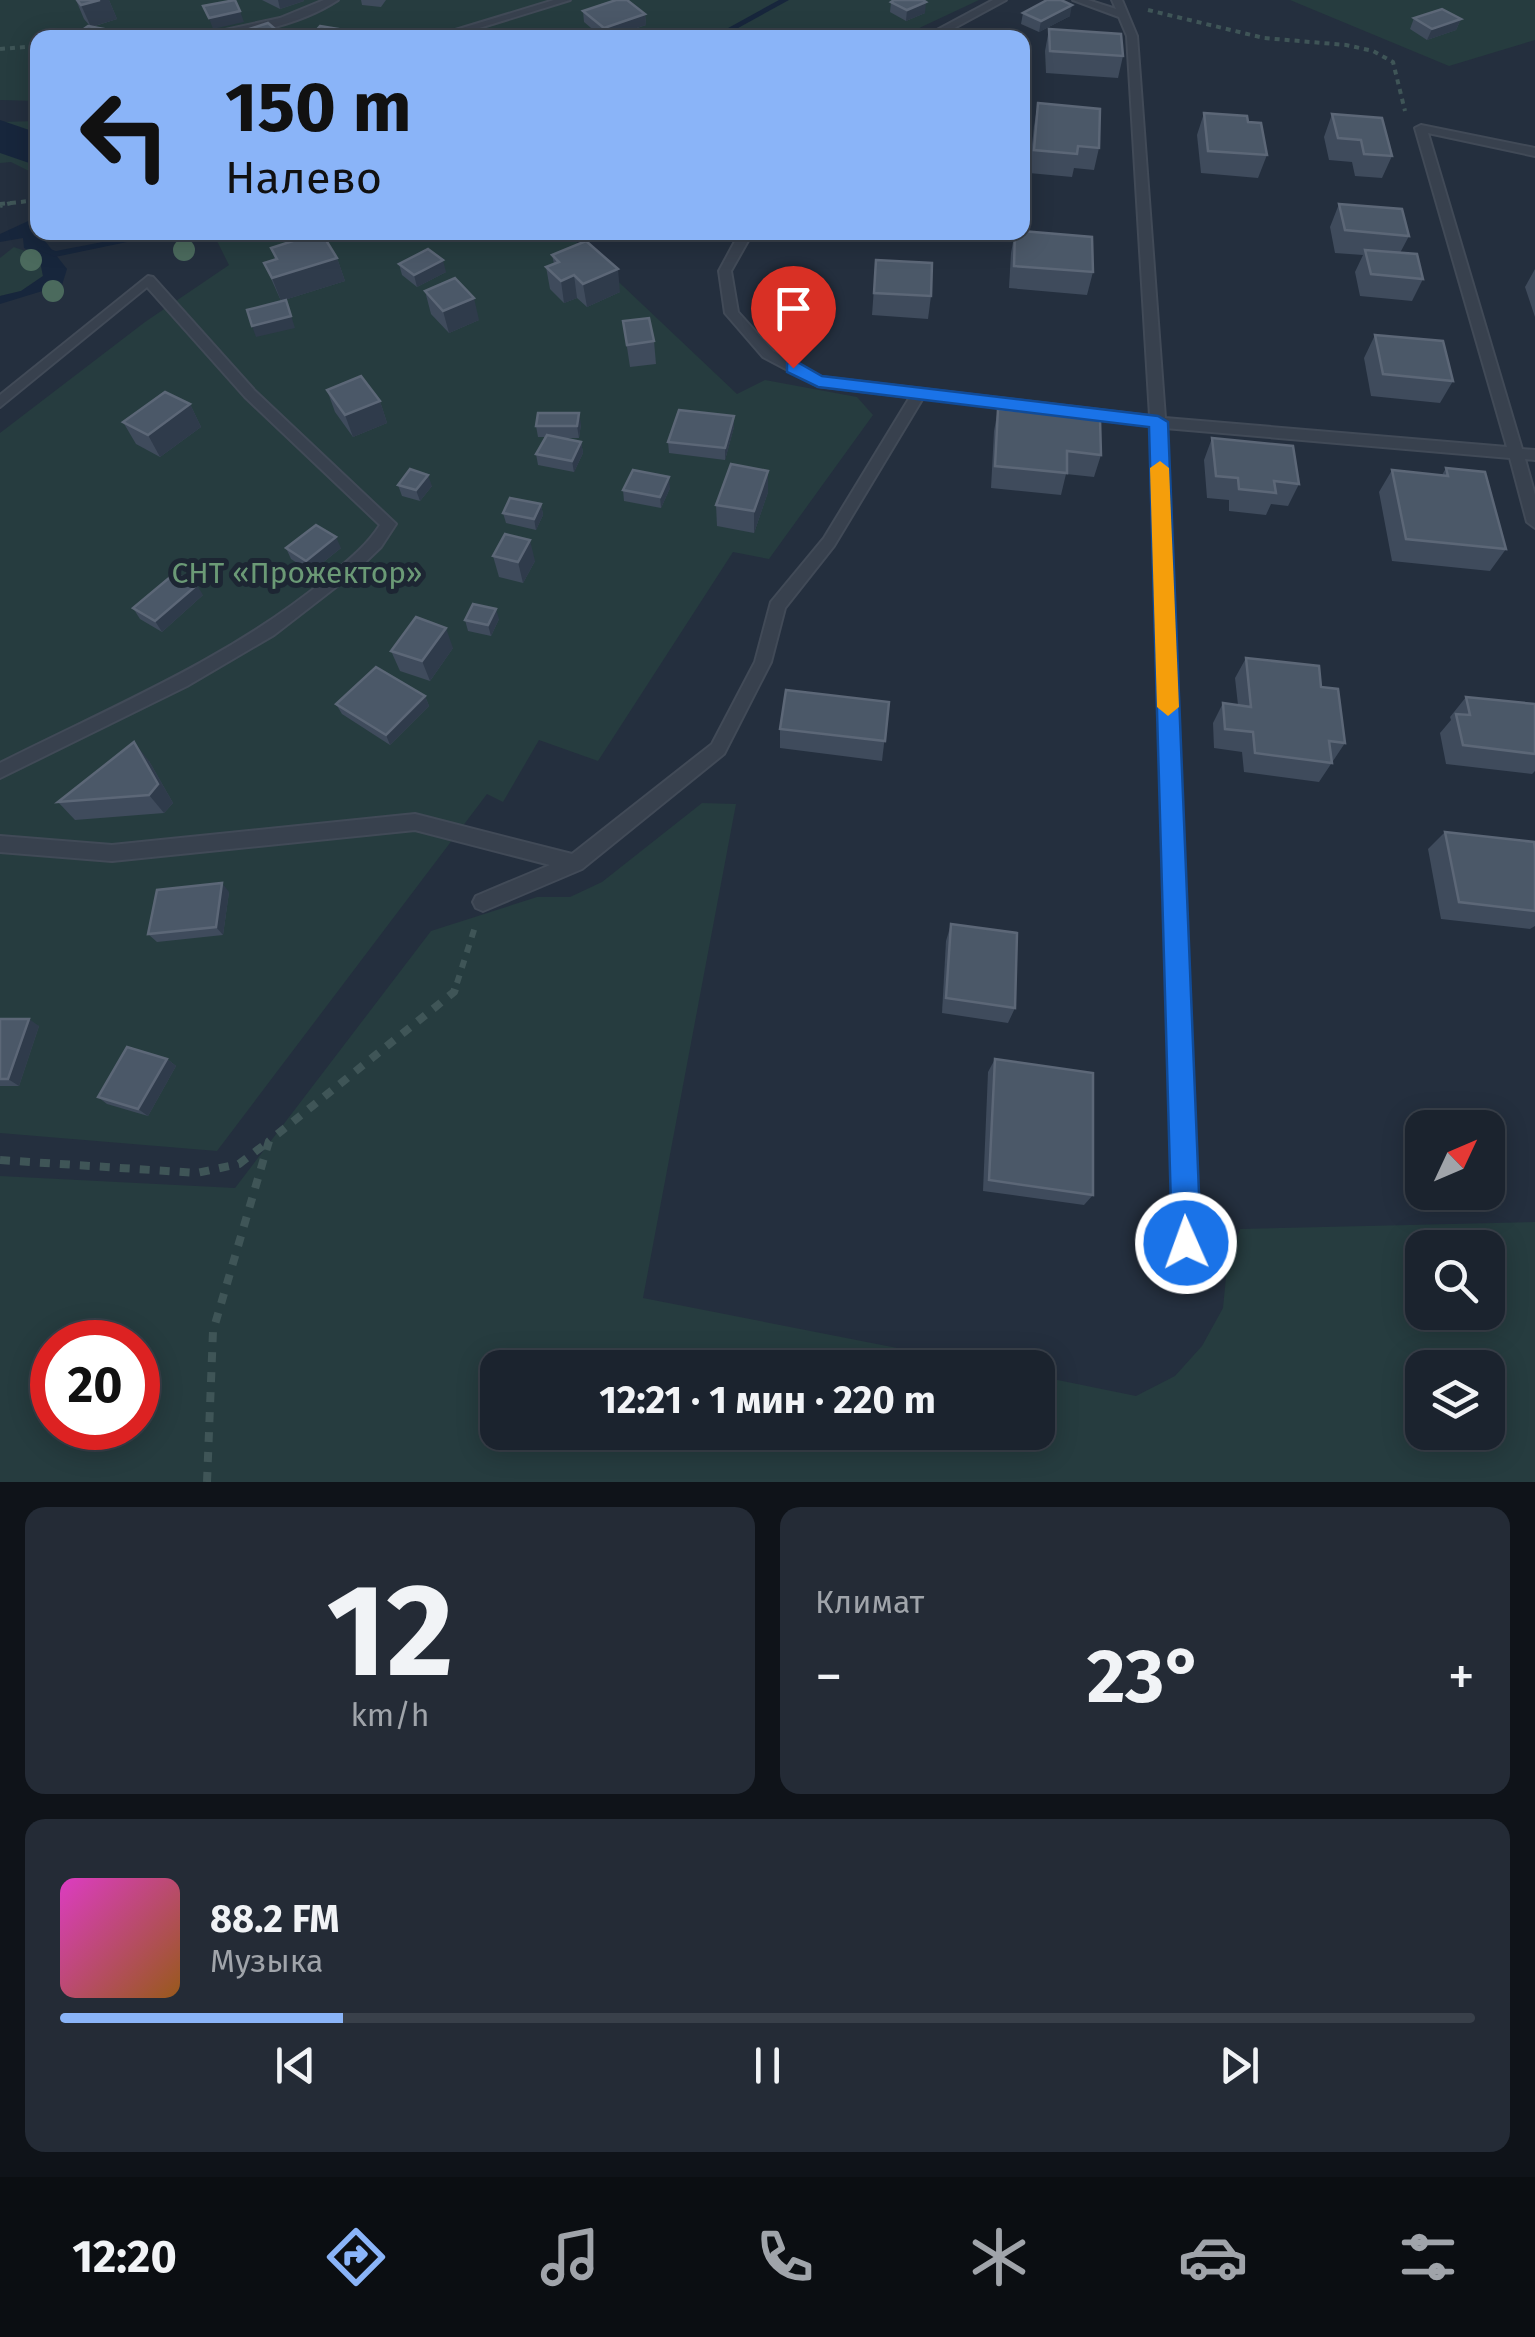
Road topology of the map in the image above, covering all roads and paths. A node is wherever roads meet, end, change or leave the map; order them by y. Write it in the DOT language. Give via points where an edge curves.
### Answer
graph roads {
  1 [pos="333,0"];
  2 [pos="565,0"];
  3 [pos="1001,0"];
  4 [pos="1078,0"];
  5 [pos="1118,6"];
  6 [pos="235,30"];
  7 [pos="462,30"];
  8 [pos="943,30"];
  9 [pos="30,47"];
  10 [pos="0,49"];
  11 [pos="1422,128"];
  12 [pos="1535,152"];
  13 [pos="30,201"];
  14 [pos="0,205"];
  15 [pos="742,240"];
  16 [pos="919,394"];
  17 [pos="0,402"];
  18 [pos="1158,422"];
  19 [pos="1516,453"];
  20 [pos="1535,455"];
  21 [pos="1535,522"];
  22 [pos="0,771"];
  23 [pos="0,844"];
  24 [pos="575,863"];
  25 [pos="482,902"];
  26 [pos="268,1141"];
  27 [pos="0,1160"];
  28 [pos="1186,1243"];
  29 [pos="208,1482"];
  1 -- 6 [label="lane" via="283,21"];
  2 -- 7 [label="lane"];
  3 -- 8 [label="lane"];
  4 -- 5 [label="lane"];
  5 -- 11 [label="path" via="1185,15 1264,38 1373,51 1393,62 1405,112"];
  5 -- 18 [label="lane" via="1132,36"];
  9 -- 10 [label="path"];
  11 -- 12 [label="lane"];
  11 -- 19 [label="lane"];
  13 -- 14 [label="path"];
  15 -- 16 [label="lane" via="725,271 732,313 768,354 818,381"];
  16 -- 18 [label="lane"];
  16 -- 24 [label="lane" via="829,542 777,606 764,662 718,749"];
  17 -- 22 [label="lane" via="148,280 250,394 388,524 382,538 325,589 218,664"];
  18 -- 19 [label="lane"];
  18 -- 28 [label="lane"];
  19 -- 20 [label="lane"];
  19 -- 21 [label="lane"];
  23 -- 24 [label="lane" via="112,853 416,822"];
  24 -- 25 [label="lane"];
  25 -- 26 [label="path" via="454,992"];
  26 -- 27 [label="path" via="240,1164 197,1174"];
  26 -- 29 [label="path" via="213,1331"];
}
